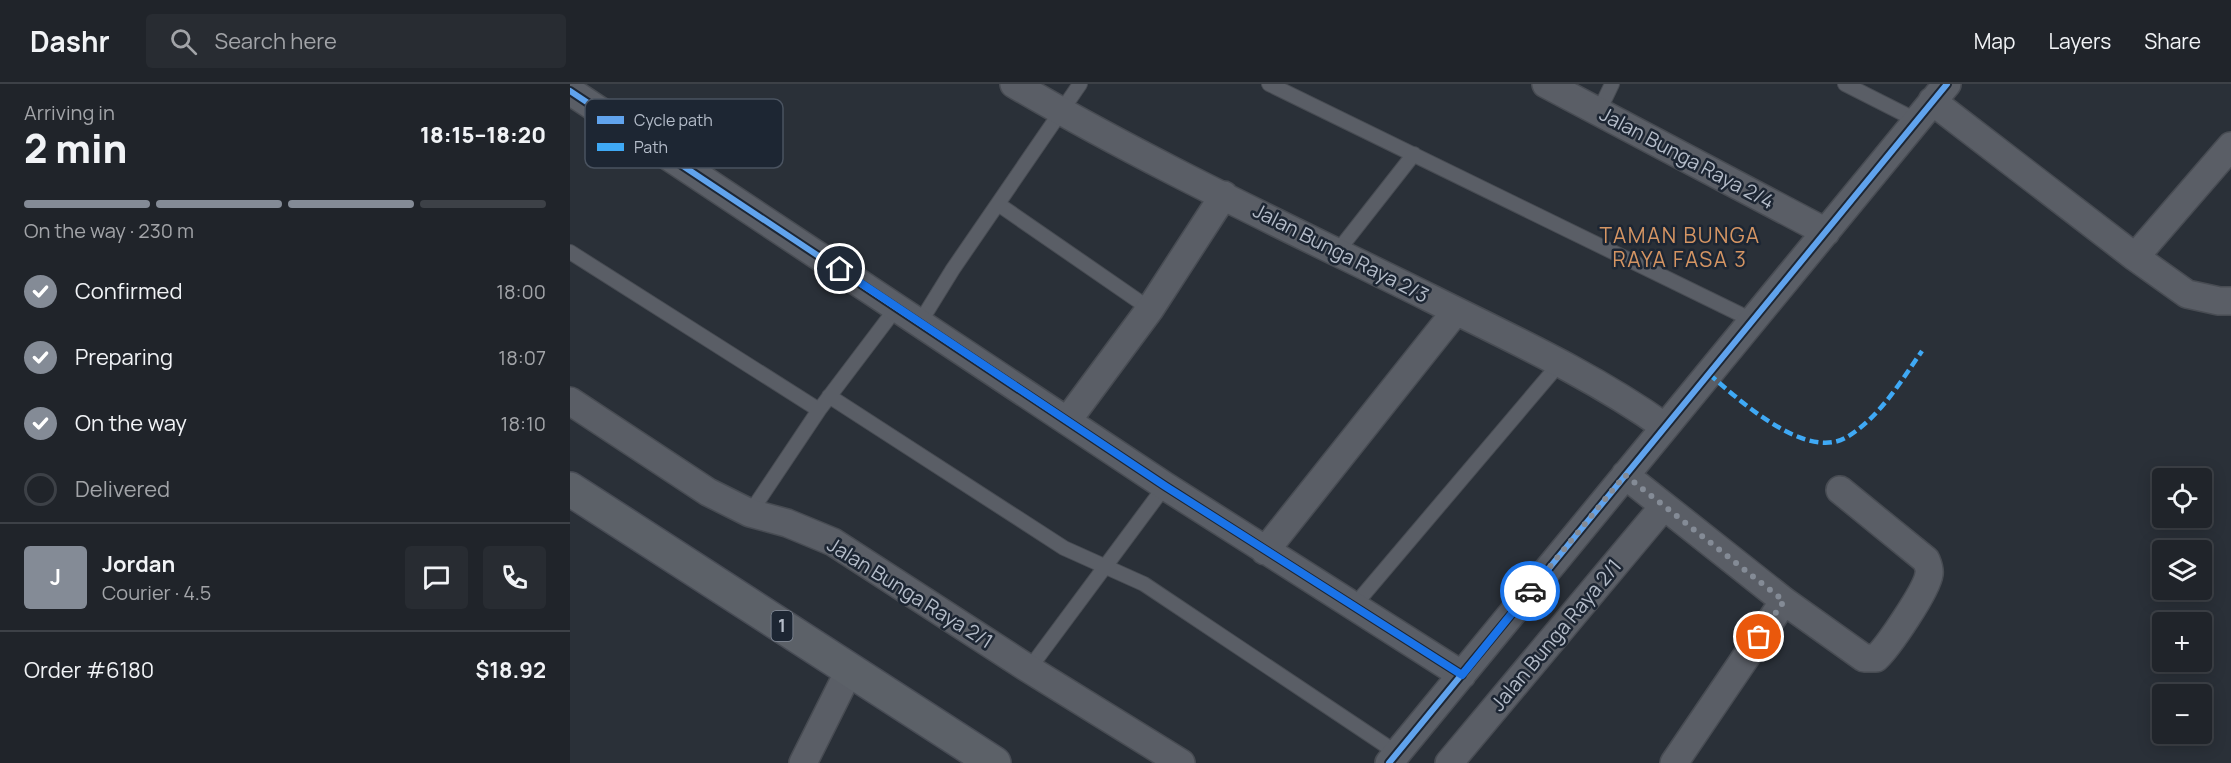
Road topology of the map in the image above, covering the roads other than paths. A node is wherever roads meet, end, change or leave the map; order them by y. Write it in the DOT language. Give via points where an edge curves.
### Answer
graph roads {
  1 [pos="1014,84"];
  2 [pos="1080,84"];
  3 [pos="1269,84"];
  4 [pos="1546,84"];
  5 [pos="1612,84"];
  6 [pos="1845,84"];
  7 [pos="574,89"];
  8 [pos="589,99"];
  9 [pos="1932,102"];
  10 [pos="1060,111"];
  11 [pos="1599,111"];
  12 [pos="2231,146"];
  13 [pos="1414,154"];
  14 [pos="692,168"];
  15 [pos="1224,195"];
  16 [pos="998,204"];
  17 [pos="1826,232"];
  18 [pos="570,252"];
  19 [pos="1337,252"];
  20 [pos="2135,257"];
  21 [pos="2231,301"];
  22 [pos="897,306"];
  23 [pos="1150,309"];
  24 [pos="1456,311"];
  25 [pos="1752,320"];
  26 [pos="919,324"];
  27 [pos="1560,363"];
  28 [pos="829,396"];
  29 [pos="570,401"];
  30 [pos="819,410"];
  31 [pos="1066,421"];
  32 [pos="1665,427"];
  33 [pos="1625,475"];
  34 [pos="1165,486"];
  35 [pos="570,489"];
  36 [pos="1840,490"];
  37 [pos="1664,506"];
  38 [pos="750,513"];
  39 [pos="1265,551"];
  40 [pos="1104,565"];
  41 [pos="1784,601"];
  42 [pos="1353,607"];
  43 [pos="850,669"];
  44 [pos="1029,669"];
  45 [pos="1462,675"];
  46 [pos="1393,758"];
  47 [pos="804,763"];
  48 [pos="994,763"];
  49 [pos="1181,763"];
  50 [pos="1449,763"];
  51 [pos="1674,763"];
  1 -- 10 [label="street, Jalan Bunga Raya 2/3"];
  2 -- 10 [label="lane"];
  3 -- 13 [label="lane"];
  4 -- 11 [label="street, Jalan Bunga Raya 2/4"];
  5 -- 11 [label="lane"];
  6 -- 9 [label="lane"];
  7 -- 8 [label="street"];
  9 -- 17 [label="street"];
  9 -- 20 [label="street"];
  10 -- 15 [label="street, Jalan Bunga Raya 2/3"];
  10 -- 16 [label="lane"];
  11 -- 17 [label="street, Jalan Bunga Raya 2/4"];
  12 -- 20 [label="street"];
  13 -- 19 [label="lane"];
  13 -- 25 [label="lane"];
  14 -- 22 [label="street"];
  15 -- 19 [label="street, Jalan Bunga Raya 2/3"];
  15 -- 23 [label="street"];
  16 -- 23 [label="lane"];
  16 -- 26 [label="lane"];
  17 -- 25 [label="street"];
  18 -- 30 [label="lane"];
  19 -- 24 [label="street, Jalan Bunga Raya 2/3"];
  20 -- 21 [label="street" via="2187,294"];
  22 -- 26 [label="street"];
  22 -- 28 [label="lane"];
  23 -- 31 [label="street"];
  24 -- 27 [label="street, Jalan Bunga Raya 2/3"];
  24 -- 39 [label="street"];
  25 -- 32 [label="street"];
  26 -- 31 [label="street"];
  27 -- 32 [label="street, Jalan Bunga Raya 2/3" via="1626,399"];
  27 -- 42 [label="lane"];
  28 -- 30 [label="lane"];
  28 -- 40 [label="lane" via="1065,548"];
  29 -- 38 [label="street, Jalan Bunga Raya 2/1" via="708,492"];
  30 -- 38 [label="lane"];
  31 -- 34 [label="street"];
  32 -- 33 [label="street"];
  33 -- 37 [label="street"];
  33 -- 45 [label="street"];
  34 -- 39 [label="street"];
  34 -- 40 [label="lane"];
  35 -- 43 [label="main road, 1"];
  36 -- 41 [label="street" via="1926,560 1927,582 1886,650 1876,658 1864,658"];
  37 -- 41 [label="street"];
  37 -- 50 [label="street, Jalan Bunga Raya 2/1"];
  38 -- 44 [label="street, Jalan Bunga Raya 2/1" via="833,542"];
  39 -- 42 [label="street"];
  40 -- 44 [label="lane"];
  40 -- 46 [label="lane" via="1144,584"];
  41 -- 51 [label="street"];
  42 -- 45 [label="street"];
  43 -- 47 [label="street"];
  43 -- 48 [label="main road, 1"];
  44 -- 49 [label="street, Jalan Bunga Raya 2/1"];
  45 -- 46 [label="street"];
}
